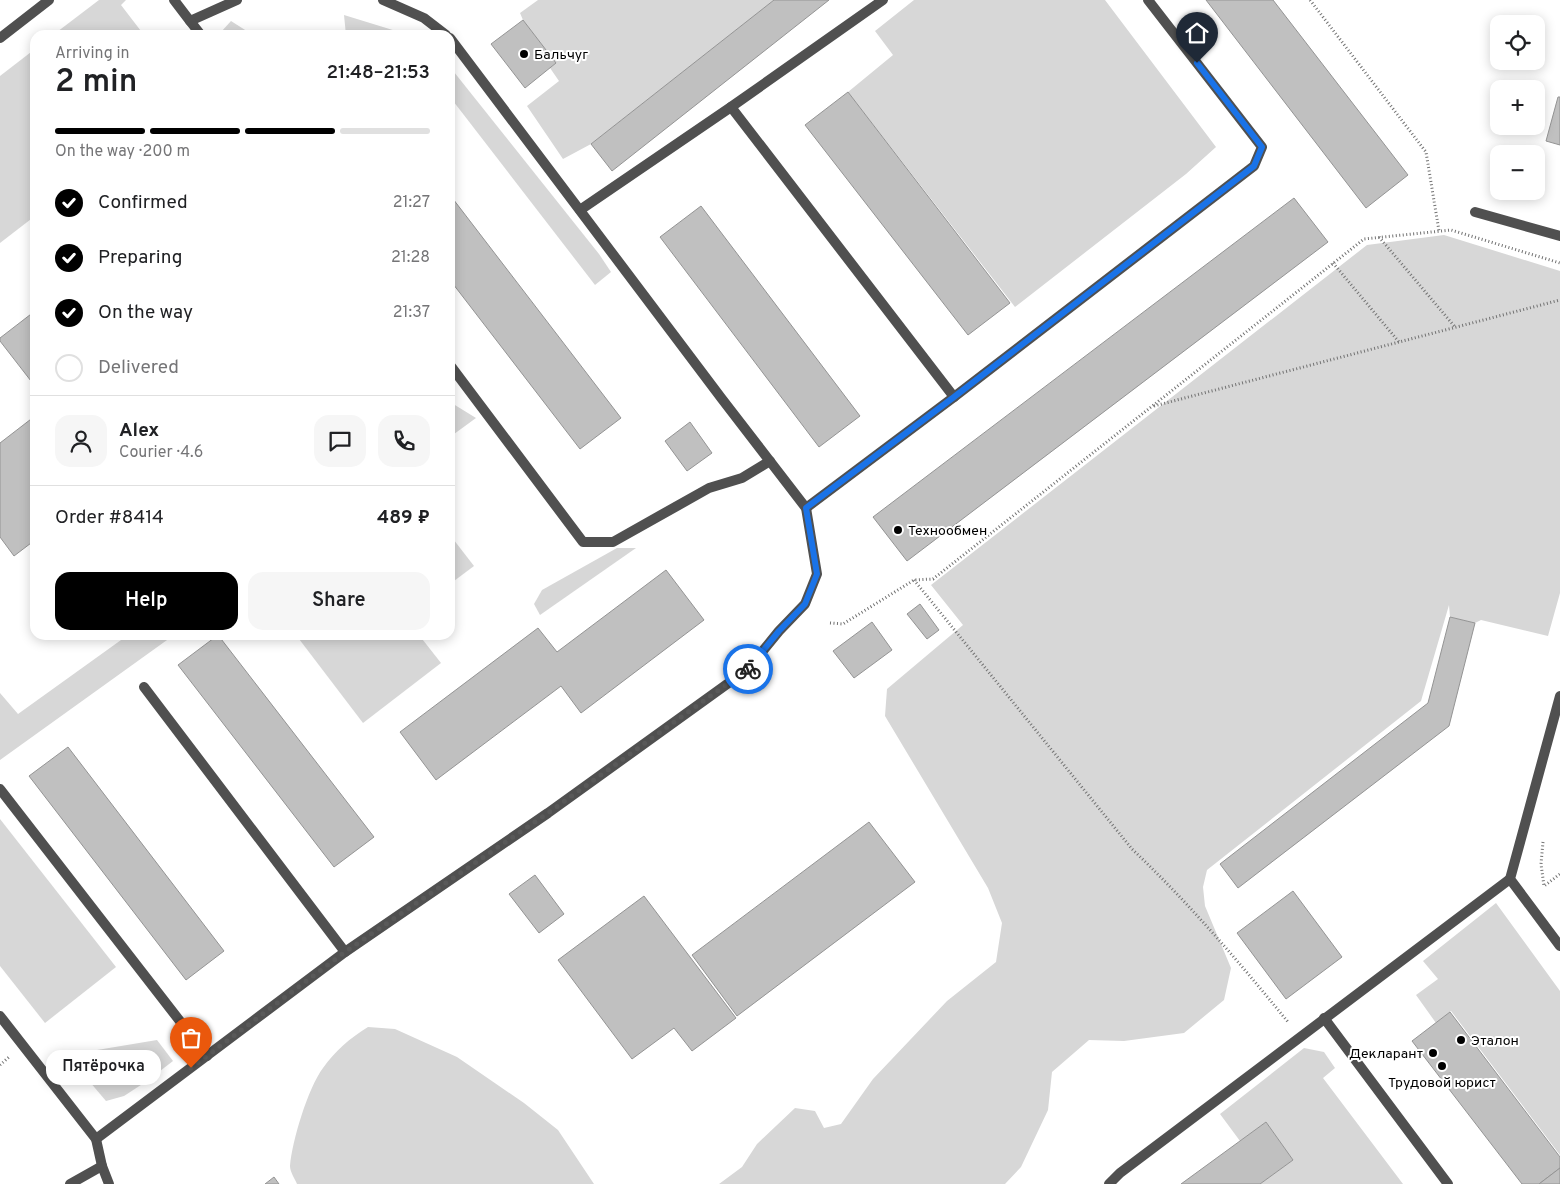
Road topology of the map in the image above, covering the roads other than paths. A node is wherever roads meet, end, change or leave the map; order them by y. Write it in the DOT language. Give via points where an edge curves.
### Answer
graph roads {
  1 [pos="49,0"];
  2 [pos="174,0"];
  3 [pos="236,0"];
  4 [pos="386,0"];
  5 [pos="883,0"];
  6 [pos="1148,0"];
  7 [pos="190,21"];
  8 [pos="197,30"];
  9 [pos="440,30"];
  10 [pos="0,38"];
  11 [pos="455,45"];
  12 [pos="731,107"];
  13 [pos="580,210"];
  14 [pos="1475,212"];
  15 [pos="1560,236"];
  16 [pos="455,373"];
  17 [pos="954,397"];
  18 [pos="770,462"];
  19 [pos="806,508"];
  20 [pos="144,687"];
  21 [pos="1560,696"];
  22 [pos="0,789"];
  23 [pos="1510,879"];
  24 [pos="1560,946"];
  25 [pos="345,952"];
  26 [pos="0,1016"];
  27 [pos="1324,1018"];
  28 [pos="207,1056"];
  29 [pos="96,1139"];
  30 [pos="102,1166"];
  31 [pos="70,1184"];
  32 [pos="109,1184"];
  33 [pos="1109,1184"];
  34 [pos="1448,1184"];
  1 -- 10 [label="street"];
  2 -- 7 [label="street"];
  3 -- 7 [label="street"];
  4 -- 9 [label="street" via="424,18"];
  5 -- 12 [label="street"];
  6 -- 17 [label="street" via="1262,147 1254,166"];
  7 -- 8 [label="street"];
  11 -- 13 [label="street"];
  12 -- 13 [label="street"];
  12 -- 17 [label="street"];
  13 -- 18 [label="street"];
  14 -- 15 [label="street"];
  16 -- 18 [label="street" via="583,542 613,542 709,488 742,478"];
  17 -- 19 [label="street"];
  18 -- 19 [label="street"];
  19 -- 25 [label="street" via="817,574 805,604 748,669 548,813"];
  20 -- 25 [label="street"];
  21 -- 23 [label="street"];
  22 -- 28 [label="street"];
  23 -- 24 [label="street"];
  23 -- 27 [label="street"];
  25 -- 28 [label="street"];
  26 -- 29 [label="street"];
  27 -- 33 [label="street"];
  27 -- 34 [label="street"];
  28 -- 29 [label="street"];
  29 -- 30 [label="street"];
  30 -- 31 [label="street"];
  30 -- 32 [label="street"];
}
